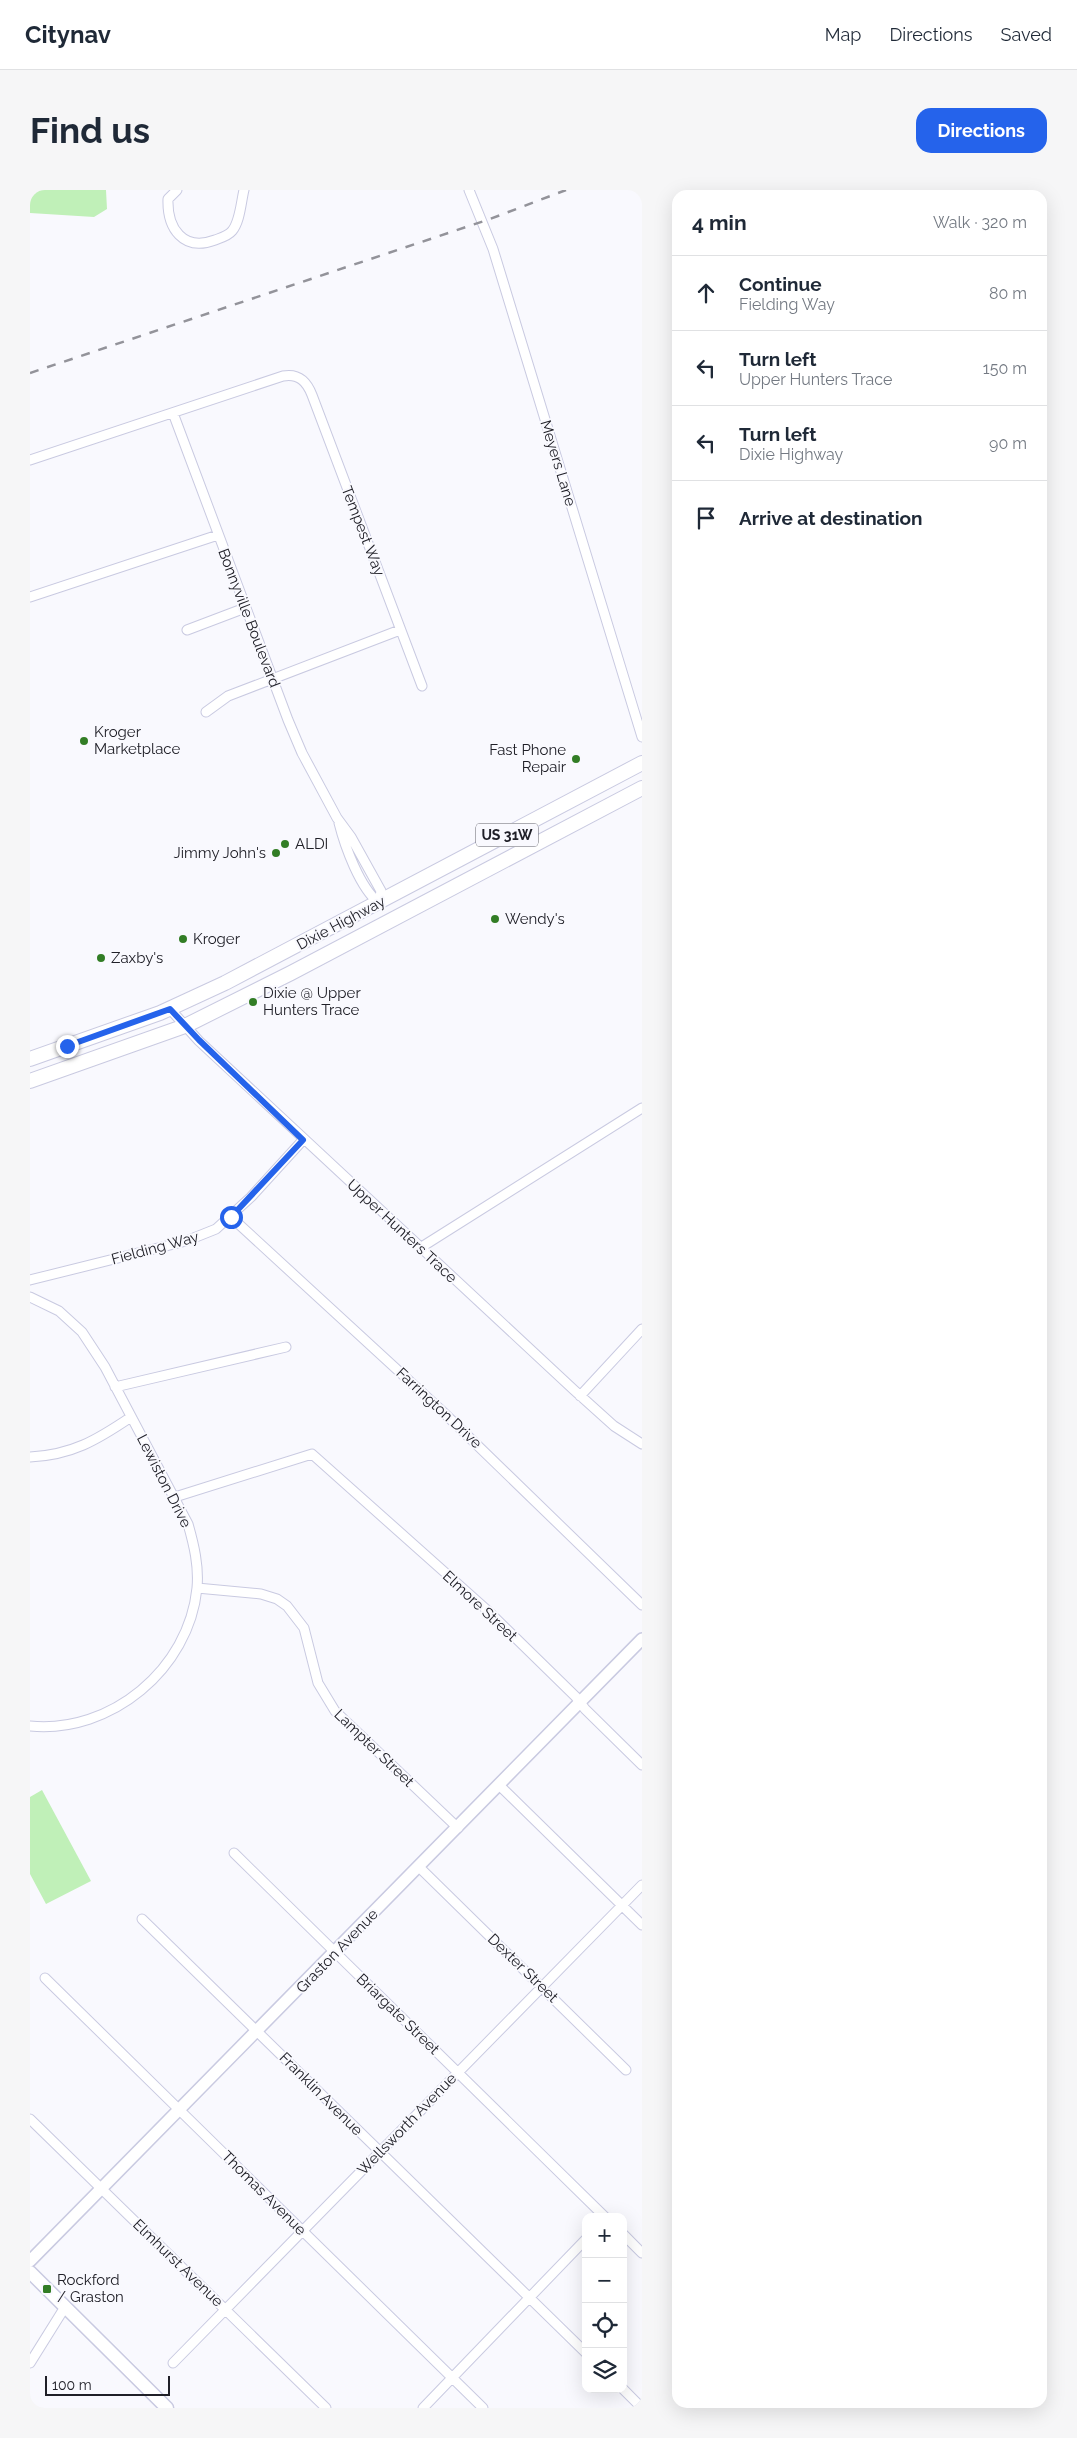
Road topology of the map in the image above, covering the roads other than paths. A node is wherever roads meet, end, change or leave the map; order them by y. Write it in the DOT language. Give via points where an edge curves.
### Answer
graph roads {
  1 [pos="177,190"];
  2 [pos="244,190"];
  3 [pos="469,190"];
  4 [pos="173,413"];
  5 [pos="30,460"];
  6 [pos="218,535"];
  7 [pos="30,597"];
  8 [pos="245,608"];
  9 [pos="187,630"];
  10 [pos="400,630"];
  11 [pos="272,679"];
  12 [pos="422,686"];
  13 [pos="206,712"];
  14 [pos="642,737"];
  15 [pos="642,763"];
  16 [pos="642,788"];
  17 [pos="379,903"];
  18 [pos="351,942"];
  19 [pos="170,1009"];
  20 [pos="186,1026"];
  21 [pos="30,1059"];
  22 [pos="30,1081"];
  23 [pos="642,1108"];
  24 [pos="303,1140"];
  25 [pos="231,1217"];
  26 [pos="420,1248"];
  27 [pos="30,1280"];
  28 [pos="30,1297"];
  29 [pos="642,1329"];
  30 [pos="286,1346"];
  31 [pos="116,1387"];
  32 [pos="580,1396"];
  33 [pos="131,1417"];
  34 [pos="642,1444"];
  35 [pos="30,1457"];
  36 [pos="175,1497"];
  37 [pos="197,1588"];
  38 [pos="642,1605"];
  39 [pos="642,1640"];
  40 [pos="580,1702"];
  41 [pos="30,1726"];
  42 [pos="642,1765"];
  43 [pos="499,1785"];
  44 [pos="458,1828"];
  45 [pos="234,1854"];
  46 [pos="419,1867"];
  47 [pos="642,1885"];
  48 [pos="622,1905"];
  49 [pos="142,1919"];
  50 [pos="642,1925"];
  51 [pos="335,1952"];
  52 [pos="45,1978"];
  53 [pos="542,1986"];
  54 [pos="258,2031"];
  55 [pos="626,2070"];
  56 [pos="457,2072"];
  57 [pos="180,2110"];
  58 [pos="30,2118"];
  59 [pos="379,2151"];
  60 [pos="102,2189"];
  61 [pos="601,2213"];
  62 [pos="302,2231"];
  63 [pos="627,2238"];
  64 [pos="582,2243"];
  65 [pos="642,2253"];
  66 [pos="30,2261"];
  67 [pos="30,2272"];
  68 [pos="530,2298"];
  69 [pos="64,2307"];
  70 [pos="226,2310"];
  71 [pos="582,2349"];
  72 [pos="30,2363"];
  73 [pos="173,2364"];
  74 [pos="452,2377"];
  75 [pos="626,2393"];
  76 [pos="167,2408"];
  77 [pos="326,2408"];
  78 [pos="423,2408"];
  79 [pos="483,2408"];
  80 [pos="642,2408"];
  1 -- 2 [label="street" via="168,199 168,213 184,240 194,245 205,244 232,232"];
  3 -- 14 [label="street, Meyers Lane" via="493,249"];
  4 -- 5 [label="street"];
  4 -- 6 [label="street, Bonnyville Boulevard"];
  4 -- 10 [label="street, Tempest Way" via="283,376 302,378 312,395"];
  6 -- 7 [label="street"];
  6 -- 8 [label="street, Bonnyville Boulevard"];
  8 -- 9 [label="street"];
  8 -- 11 [label="street, Bonnyville Boulevard"];
  10 -- 11 [label="street"];
  10 -- 12 [label="street, Tempest Way"];
  11 -- 13 [label="street" via="228,696"];
  11 -- 17 [label="street, Bonnyville Boulevard" via="302,753 337,818 344,842 370,895"];
  15 -- 17 [label="main road, Dixie Highway / US 31W"];
  16 -- 18 [label="main road, Dixie Highway / US 31W"];
  17 -- 18 [label="main road" via="381,912 377,922"];
  17 -- 19 [label="main road, Dixie Highway / US 31W"];
  18 -- 20 [label="main road, Dixie Highway / US 31W"];
  19 -- 20 [label="street, Upper Hunters Trace"];
  19 -- 21 [label="main road, Dixie Highway / US 31W"];
  20 -- 22 [label="main road, Dixie Highway / US 31W"];
  20 -- 24 [label="street, Upper Hunters Trace"];
  23 -- 26 [label="street"];
  24 -- 25 [label="street, Fielding Way"];
  24 -- 26 [label="street, Upper Hunters Trace"];
  25 -- 27 [label="street, Fielding Way" via="221,1227 199,1237"];
  25 -- 38 [label="street, Farrington Drive" via="441,1410"];
  26 -- 32 [label="street, Upper Hunters Trace"];
  28 -- 31 [label="street, Lewiston Drive" via="59,1311 78,1327"];
  29 -- 32 [label="street"];
  30 -- 31 [label="street"];
  31 -- 33 [label="street, Lewiston Drive"];
  32 -- 34 [label="street, Upper Hunters Trace" via="614,1426"];
  33 -- 35 [label="street" via="75,1450"];
  33 -- 36 [label="street, Lewiston Drive"];
  36 -- 37 [label="street, Lewiston Drive" via="194,1543"];
  36 -- 40 [label="street, Elmore Street" via="312,1454 486,1610"];
  37 -- 41 [label="street, Lewiston Drive" via="180,1645 141,1690 105,1714 82,1722 52,1727"];
  37 -- 44 [label="street, Lampter Street" via="261,1594 288,1606 304,1628 318,1683 335,1711"];
  39 -- 40 [label="street, Graston Avenue"];
  40 -- 42 [label="street, Elmore Street"];
  40 -- 43 [label="street, Graston Avenue"];
  43 -- 44 [label="street, Graston Avenue"];
  43 -- 48 [label="street"];
  44 -- 46 [label="street, Graston Avenue"];
  45 -- 51 [label="street, Briargate Street"];
  46 -- 51 [label="street, Graston Avenue"];
  46 -- 53 [label="street, Dexter Street"];
  47 -- 48 [label="street, Wellsworth Avenue"];
  48 -- 50 [label="street"];
  48 -- 53 [label="street, Wellsworth Avenue"];
  49 -- 54 [label="street, Franklin Avenue"];
  51 -- 54 [label="street, Graston Avenue"];
  51 -- 56 [label="street, Briargate Street"];
  52 -- 57 [label="street, Thomas Avenue"];
  53 -- 55 [label="street, Dexter Street"];
  53 -- 56 [label="street, Wellsworth Avenue"];
  54 -- 57 [label="street, Graston Avenue"];
  54 -- 59 [label="street, Franklin Avenue"];
  56 -- 59 [label="street, Wellsworth Avenue"];
  56 -- 61 [label="street, Briargate Street"];
  57 -- 60 [label="street, Graston Avenue"];
  57 -- 62 [label="street, Thomas Avenue"];
  58 -- 60 [label="street, Elmhurst Avenue"];
  59 -- 62 [label="street, Wellsworth Avenue"];
  59 -- 68 [label="street, Franklin Avenue"];
  60 -- 66 [label="street, Graston Avenue"];
  60 -- 70 [label="street, Elmhurst Avenue"];
  62 -- 70 [label="street, Wellsworth Avenue"];
  62 -- 74 [label="street, Thomas Avenue"];
  63 -- 65 [label="street"];
  64 -- 68 [label="street"];
  67 -- 69 [label="main road"];
  68 -- 71 [label="street, Franklin Avenue"];
  68 -- 74 [label="street"];
  69 -- 72 [label="street"];
  69 -- 76 [label="main road"];
  70 -- 73 [label="street, Wellsworth Avenue"];
  70 -- 77 [label="street, Elmhurst Avenue"];
  74 -- 78 [label="street"];
  74 -- 79 [label="street, Thomas Avenue"];
  75 -- 80 [label="street"];
}
